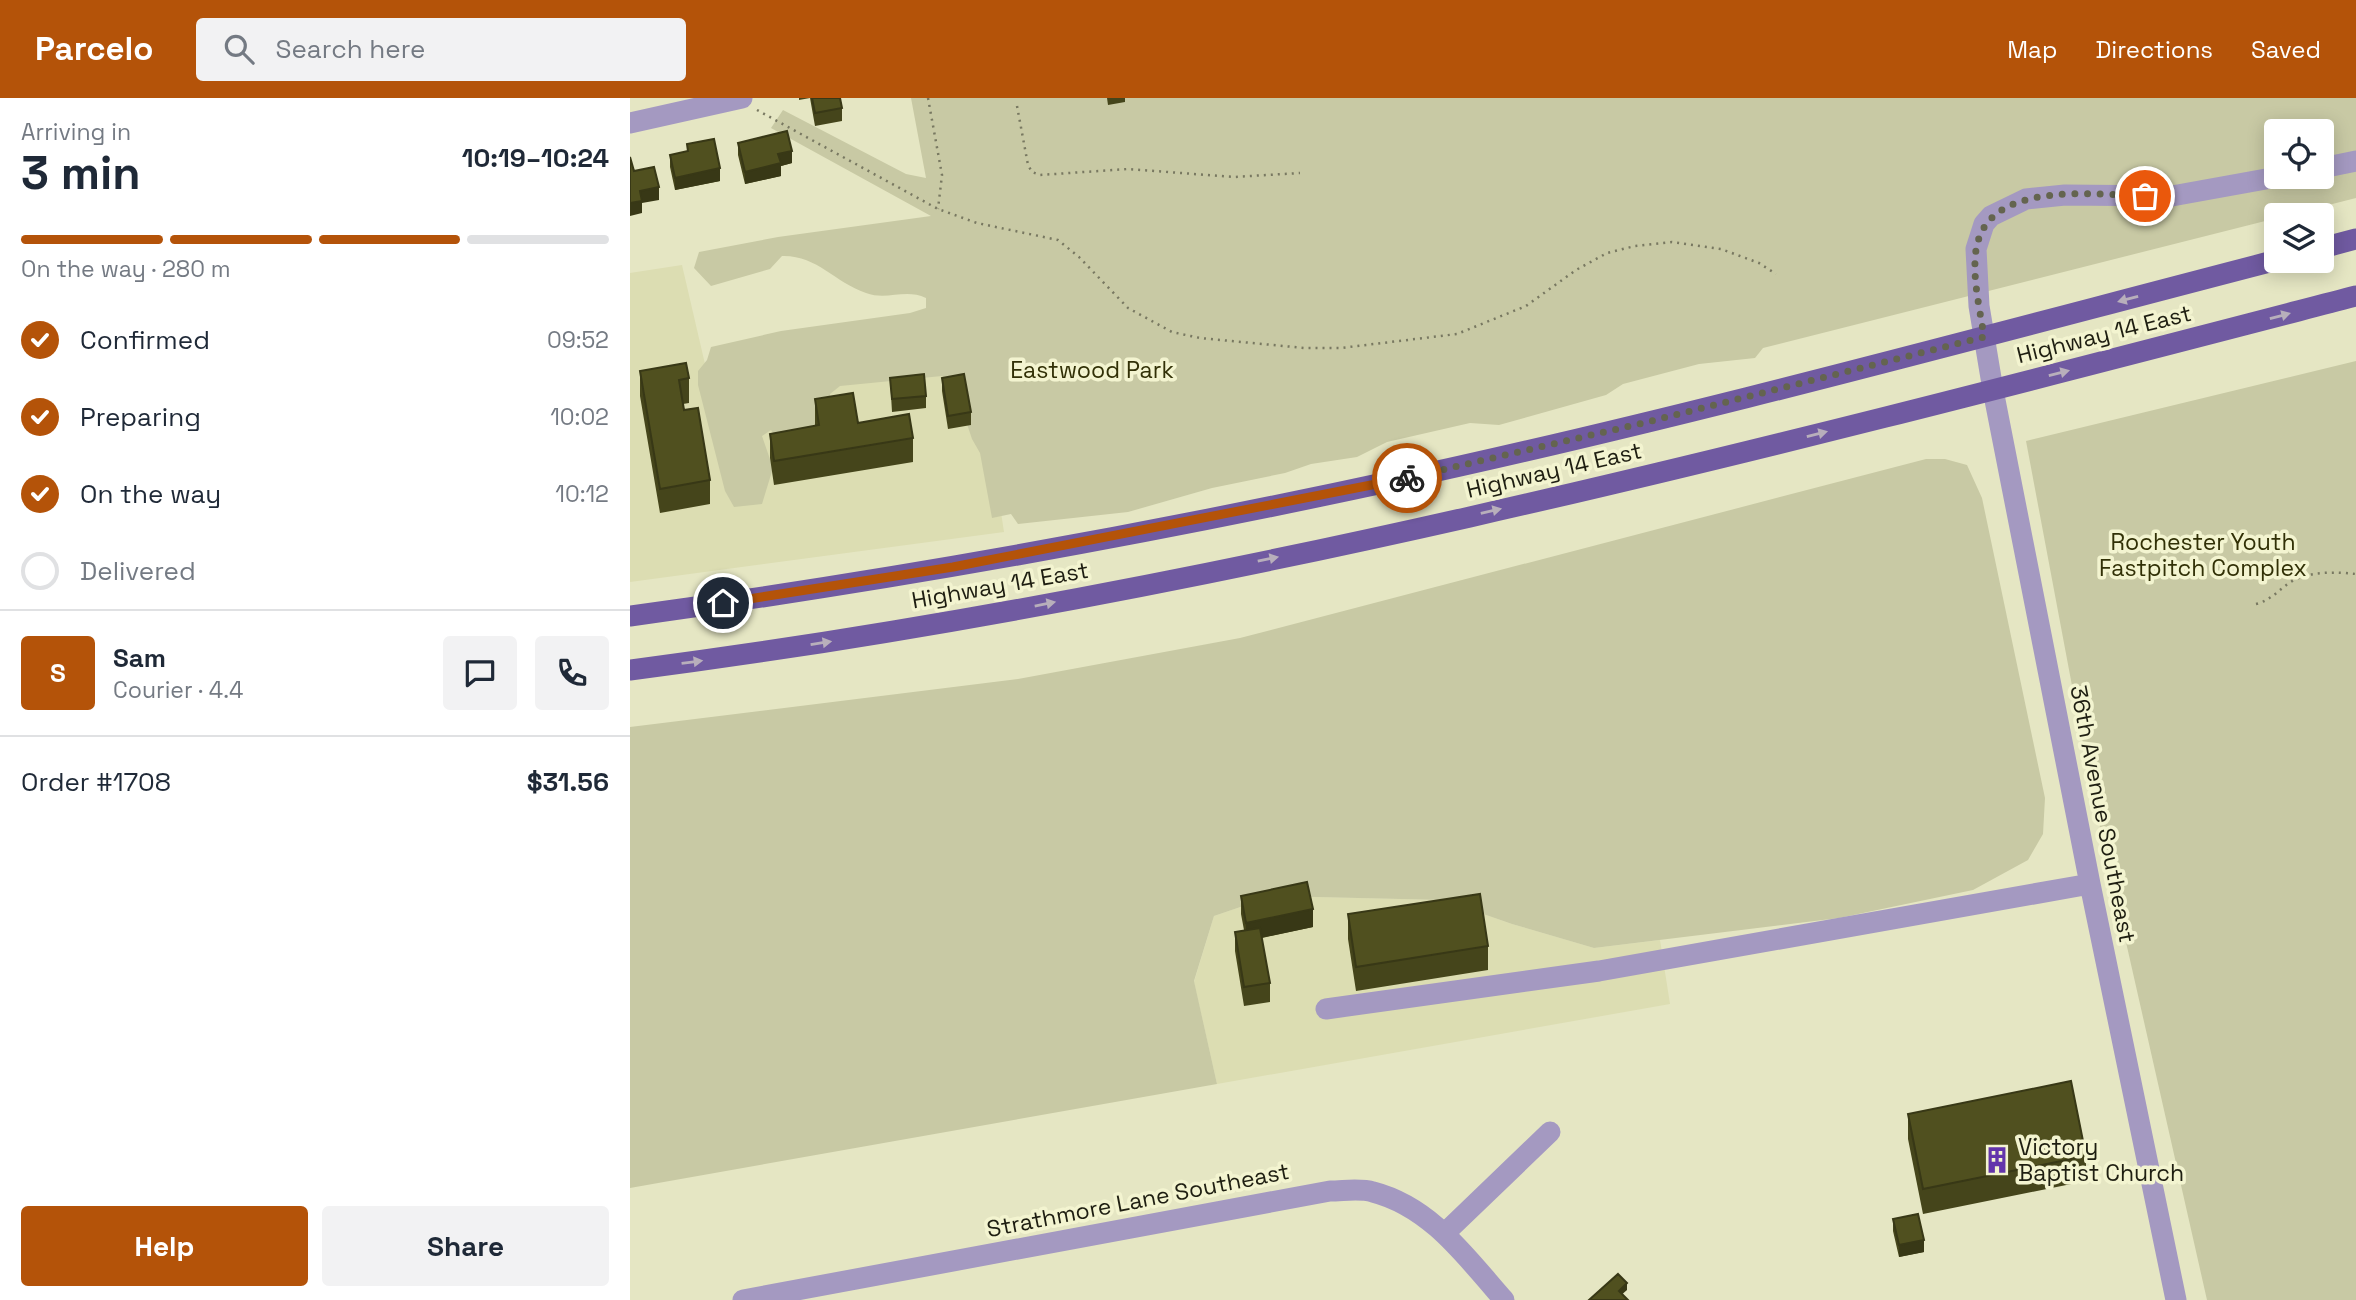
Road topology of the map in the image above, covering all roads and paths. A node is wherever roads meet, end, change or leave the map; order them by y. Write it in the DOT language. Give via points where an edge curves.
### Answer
graph roads {
  1 [pos="742,98"];
  2 [pos="928,98"];
  3 [pos="1017,106"];
  4 [pos="769,117"];
  5 [pos="630,123"];
  6 [pos="2356,161"];
  7 [pos="2334,166"];
  8 [pos="1300,173"];
  9 [pos="2264,179"];
  10 [pos="938,209"];
  11 [pos="2356,239"];
  12 [pos="2334,245"];
  13 [pos="2264,263"];
  14 [pos="1776,274"];
  15 [pos="2356,296"];
  16 [pos="1984,337"];
  17 [pos="1993,390"];
  18 [pos="2356,574"];
  19 [pos="2256,604"];
  20 [pos="630,616"];
  21 [pos="630,670"];
  22 [pos="2090,884"];
  23 [pos="1326,1009"];
  24 [pos="1550,1132"];
  25 [pos="1445,1233"];
  26 [pos="743,1300"];
  27 [pos="1504,1300"];
  28 [pos="2176,1300"];
  1 -- 5 [label="street"];
  2 -- 10 [label="path" via="942,175"];
  3 -- 8 [label="path" via="1028,165 1040,175 1128,169 1234,177"];
  4 -- 10 [label="path"];
  6 -- 7 [label="street"];
  9 -- 16 [label="street, 36th Avenue Southeast" via="2172,196 2065,195 2008,205 1984,224 1976,249"];
  10 -- 14 [label="path" via="977,223 1058,240 1128,308 1172,332 1304,348 1457,334 1526,306 1607,253 1635,246 1672,242 1721,249"];
  11 -- 12 [label="main road"];
  13 -- 16 [label="main road, Highway 14 East, one-way"];
  17 -- 15 [label="main road, Highway 14 East, one-way"];
  16 -- 17 [label="street, 36th Avenue Southeast"];
  16 -- 20 [label="main road, Highway 14 East" via="1643,423 1238,513 953,567"];
  21 -- 17 [label="main road, Highway 14 East, one-way" via="902,630 1193,575 1624,481"];
  17 -- 22 [label="street, 36th Avenue Southeast"];
  18 -- 19 [label="path" via="2297,579 2268,601"];
  22 -- 23 [label="street" via="1599,971"];
  22 -- 28 [label="street, 36th Avenue Southeast"];
  24 -- 25 [label="street"];
  25 -- 26 [label="street, Strathmore Lane Southeast" via="1405,1203 1370,1191 1330,1191"];
  25 -- 27 [label="street, Strathmore Lane Southeast"];
}
